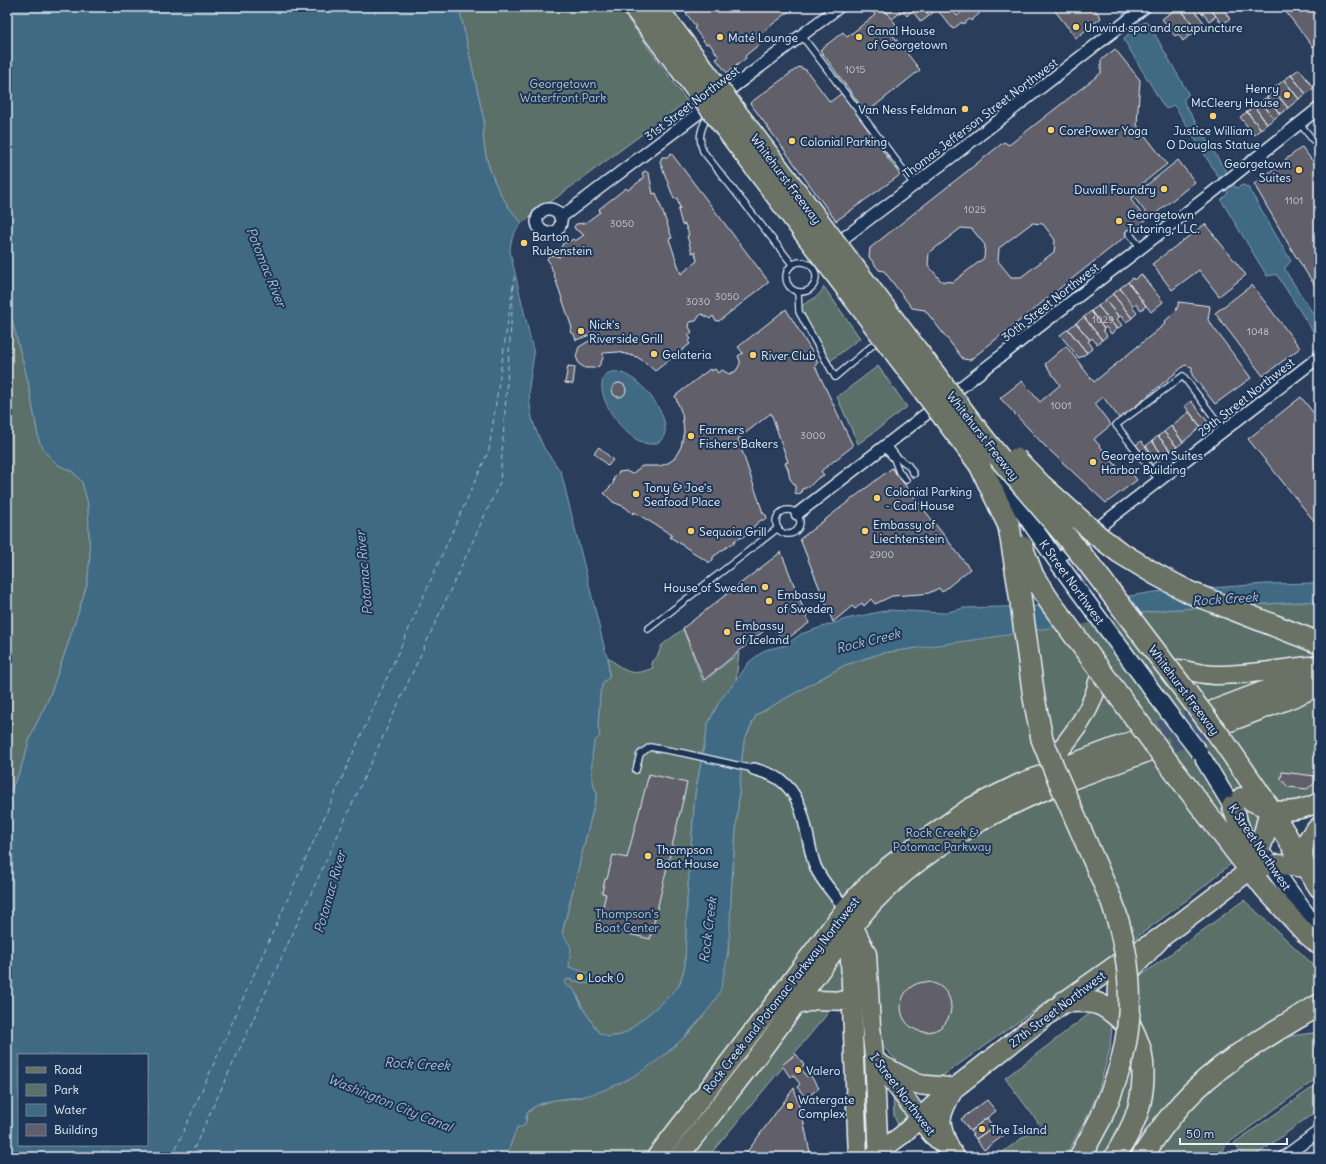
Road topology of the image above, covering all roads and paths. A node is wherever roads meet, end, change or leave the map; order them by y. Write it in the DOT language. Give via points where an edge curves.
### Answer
graph roads {
  1 [pos="634,7"];
  2 [pos="646,7"];
  3 [pos="656,7"];
  4 [pos="839,7"];
  5 [pos="1144,8"];
  6 [pos="802,36"];
  7 [pos="717,100"];
  8 [pos="1319,108"];
  9 [pos="1300,124"];
  10 [pos="1313,140"];
  11 [pos="914,184"];
  12 [pos="560,218"];
  13 [pos="1129,233"];
  14 [pos="1141,248"];
  15 [pos="829,249"];
  16 [pos="792,264"];
  17 [pos="814,267"];
  18 [pos="798,292"];
  19 [pos="886,334"];
  20 [pos="1317,358"];
  21 [pos="924,360"];
  22 [pos="944,400"];
  23 [pos="1225,430"];
  24 [pos="885,445"];
  25 [pos="914,474"];
  26 [pos="906,480"];
  27 [pos="1159,480"];
  28 [pos="797,514"];
  29 [pos="1009,526"];
  30 [pos="778,528"];
  31 [pos="1056,560"];
  32 [pos="648,629"];
  33 [pos="1319,643"];
  34 [pos="1319,666"];
  35 [pos="1179,669"];
  36 [pos="1098,682"];
  37 [pos="1319,686"];
  38 [pos="1220,726"];
  39 [pos="1140,746"];
  40 [pos="1061,749"];
  41 [pos="754,769"];
  42 [pos="636,770"];
  43 [pos="1065,774"];
  44 [pos="1237,802"];
  45 [pos="1319,802"];
  46 [pos="1269,818"];
  47 [pos="1319,826"];
  48 [pos="1260,861"];
  49 [pos="1306,868"];
  50 [pos="1319,888"];
  51 [pos="845,909"];
  52 [pos="853,926"];
  53 [pos="1314,934"];
  54 [pos="1158,940"];
  55 [pos="851,1001"];
  56 [pos="1064,1002"];
  57 [pos="1319,1005"];
  58 [pos="794,1006"];
  59 [pos="853,1029"];
  60 [pos="1133,1031"];
  61 [pos="877,1060"];
  62 [pos="955,1088"];
  63 [pos="920,1118"];
  64 [pos="1319,1131"];
  65 [pos="951,1154"];
  66 [pos="876,1155"];
  67 [pos="656,1157"];
  68 [pos="679,1157"];
  69 [pos="858,1157"];
  70 [pos="1080,1157"];
  71 [pos="1115,1157"];
  72 [pos="1142,1157"];
  73 [pos="1284,1157"];
  1 -- 29 [label="highway, Whitehurst Freeway, bridge" via="980,465"];
  2 -- 7 [label="main road, K Street Northwest"];
  3 -- 21 [label="highway, Whitehurst Freeway, bridge"];
  4 -- 6 [label="street, 31st Street Northwest"];
  5 -- 11 [label="street, Thomas Jefferson Street Northwest"];
  6 -- 7 [label="street, 31st Street Northwest"];
  6 -- 11 [label="lane"];
  7 -- 12 [label="street, 31st Street Northwest"];
  7 -- 15 [label="main road, K Street Northwest"];
  7 -- 16 [label="lane" via="703,124 700,144"];
  8 -- 9 [label="street, 30th Street Northwest"];
  9 -- 10 [label="lane"];
  9 -- 14 [label="street, 30th Street Northwest"];
  11 -- 15 [label="street, Thomas Jefferson Street Northwest"];
  13 -- 14 [label="lane"];
  14 -- 22 [label="street, 30th Street Northwest"];
  15 -- 17 [label="lane"];
  15 -- 22 [label="main road, K Street Northwest"];
  16 -- 17 [label="lane" via="801,261"];
  16 -- 18 [label="lane" via="786,278 790,287"];
  17 -- 18 [label="lane" via="817,277 814,287"];
  18 -- 19 [label="lane" via="799,312 835,377"];
  20 -- 23 [label="street, 29th Street Northwest"];
  21 -- 33 [label="highway, bridge" via="1041,485 1119,552 1191,593"];
  21 -- 38 [label="highway, Whitehurst Freeway, bridge" via="1005,466 1070,541"];
  22 -- 24 [label="street, 30th Street Northwest"];
  22 -- 31 [label="main road, K Street Northwest"];
  23 -- 27 [label="street, 29th Street Northwest"];
  23 -- 27 [label="lane" via="1183,376 1116,425"];
  24 -- 25 [label="lane"];
  24 -- 26 [label="lane"];
  24 -- 28 [label="street, 30th Street Northwest"];
  27 -- 31 [label="street, 29th Street Northwest"];
  28 -- 30 [label="lane" via="790,510 782,512 777,518"];
  28 -- 30 [label="lane" via="800,521 796,531 786,534"];
  29 -- 48 [label="highway, Whitehurst Freeway, bridge" via="1020,542 1033,576 1050,602 1169,764"];
  29 -- 70 [label="highway, bridge" via="1042,739 1112,902 1126,953 1130,1004 1126,1039 1119,1070 1101,1118"];
  30 -- 32 [label="lane"];
  31 -- 44 [label="main road, K Street Northwest, bridge"];
  34 -- 35 [label="main road" via="1219,675"];
  34 -- 38 [label="main road" via="1291,680"];
  36 -- 40 [label="main road" via="1095,694 1078,727"];
  37 -- 38 [label="main road"];
  38 -- 46 [label="highway, Whitehurst Freeway"];
  39 -- 43 [label="main road"];
  41 -- 42 [label="lane" via="650,747 640,754"];
  41 -- 51 [label="street" via="778,778 794,796 802,813 820,875"];
  44 -- 46 [label="main road"];
  44 -- 48 [label="highway" via="1245,843"];
  45 -- 46 [label="main road"];
  46 -- 48 [label="highway"];
  46 -- 49 [label="highway, Whitehurst Freeway"];
  47 -- 49 [label="main road" via="1305,844 1302,856"];
  48 -- 49 [label="highway"];
  48 -- 53 [label="highway, K Street Northwest" via="1264,888"];
  48 -- 54 [label="highway, 27th Street Northwest"];
  49 -- 50 [label="highway"];
  51 -- 52 [label="main road"];
  51 -- 52 [label="main road, Rock Creek and Potomac Parkway Northwest" via="872,880 918,842 970,808 1020,783 1045,776 1017,802 934,851 907,872 883,893"];
  51 -- 67 [label="main road, Rock Creek and Potomac Parkway Northwest"];
  52 -- 55 [label="main road" via="850,959"];
  52 -- 58 [label="main road, Rock Creek and Potomac Parkway Northwest"];
  52 -- 61 [label="main road" via="867,954"];
  54 -- 56 [label="highway, 27th Street Northwest" via="1129,956"];
  54 -- 60 [label="highway" via="1121,981 1120,998"];
  55 -- 58 [label="main road" via="815,1000"];
  55 -- 59 [label="main road"];
  56 -- 60 [label="highway" via="1096,1002 1112,1011"];
  56 -- 62 [label="highway, 27th Street Northwest"];
  57 -- 72 [label="highway" via="1250,1047 1212,1075 1169,1118"];
  58 -- 68 [label="main road, Rock Creek and Potomac Parkway Northwest"];
  59 -- 61 [label="main road, I Street Northwest"];
  59 -- 69 [label="main road"];
  60 -- 71 [label="highway" via="1142,1060 1143,1081 1136,1116"];
  61 -- 62 [label="highway" via="922,1086"];
  61 -- 63 [label="main road, I Street Northwest"];
  61 -- 66 [label="main road"];
  62 -- 63 [label="highway, 27th Street Northwest"];
  62 -- 65 [label="highway" via="941,1118 942,1131"];
  63 -- 65 [label="highway, I Street Northwest"];
  63 -- 66 [label="main road, 27th Street Northwest"];
  64 -- 73 [label="street"];
}
